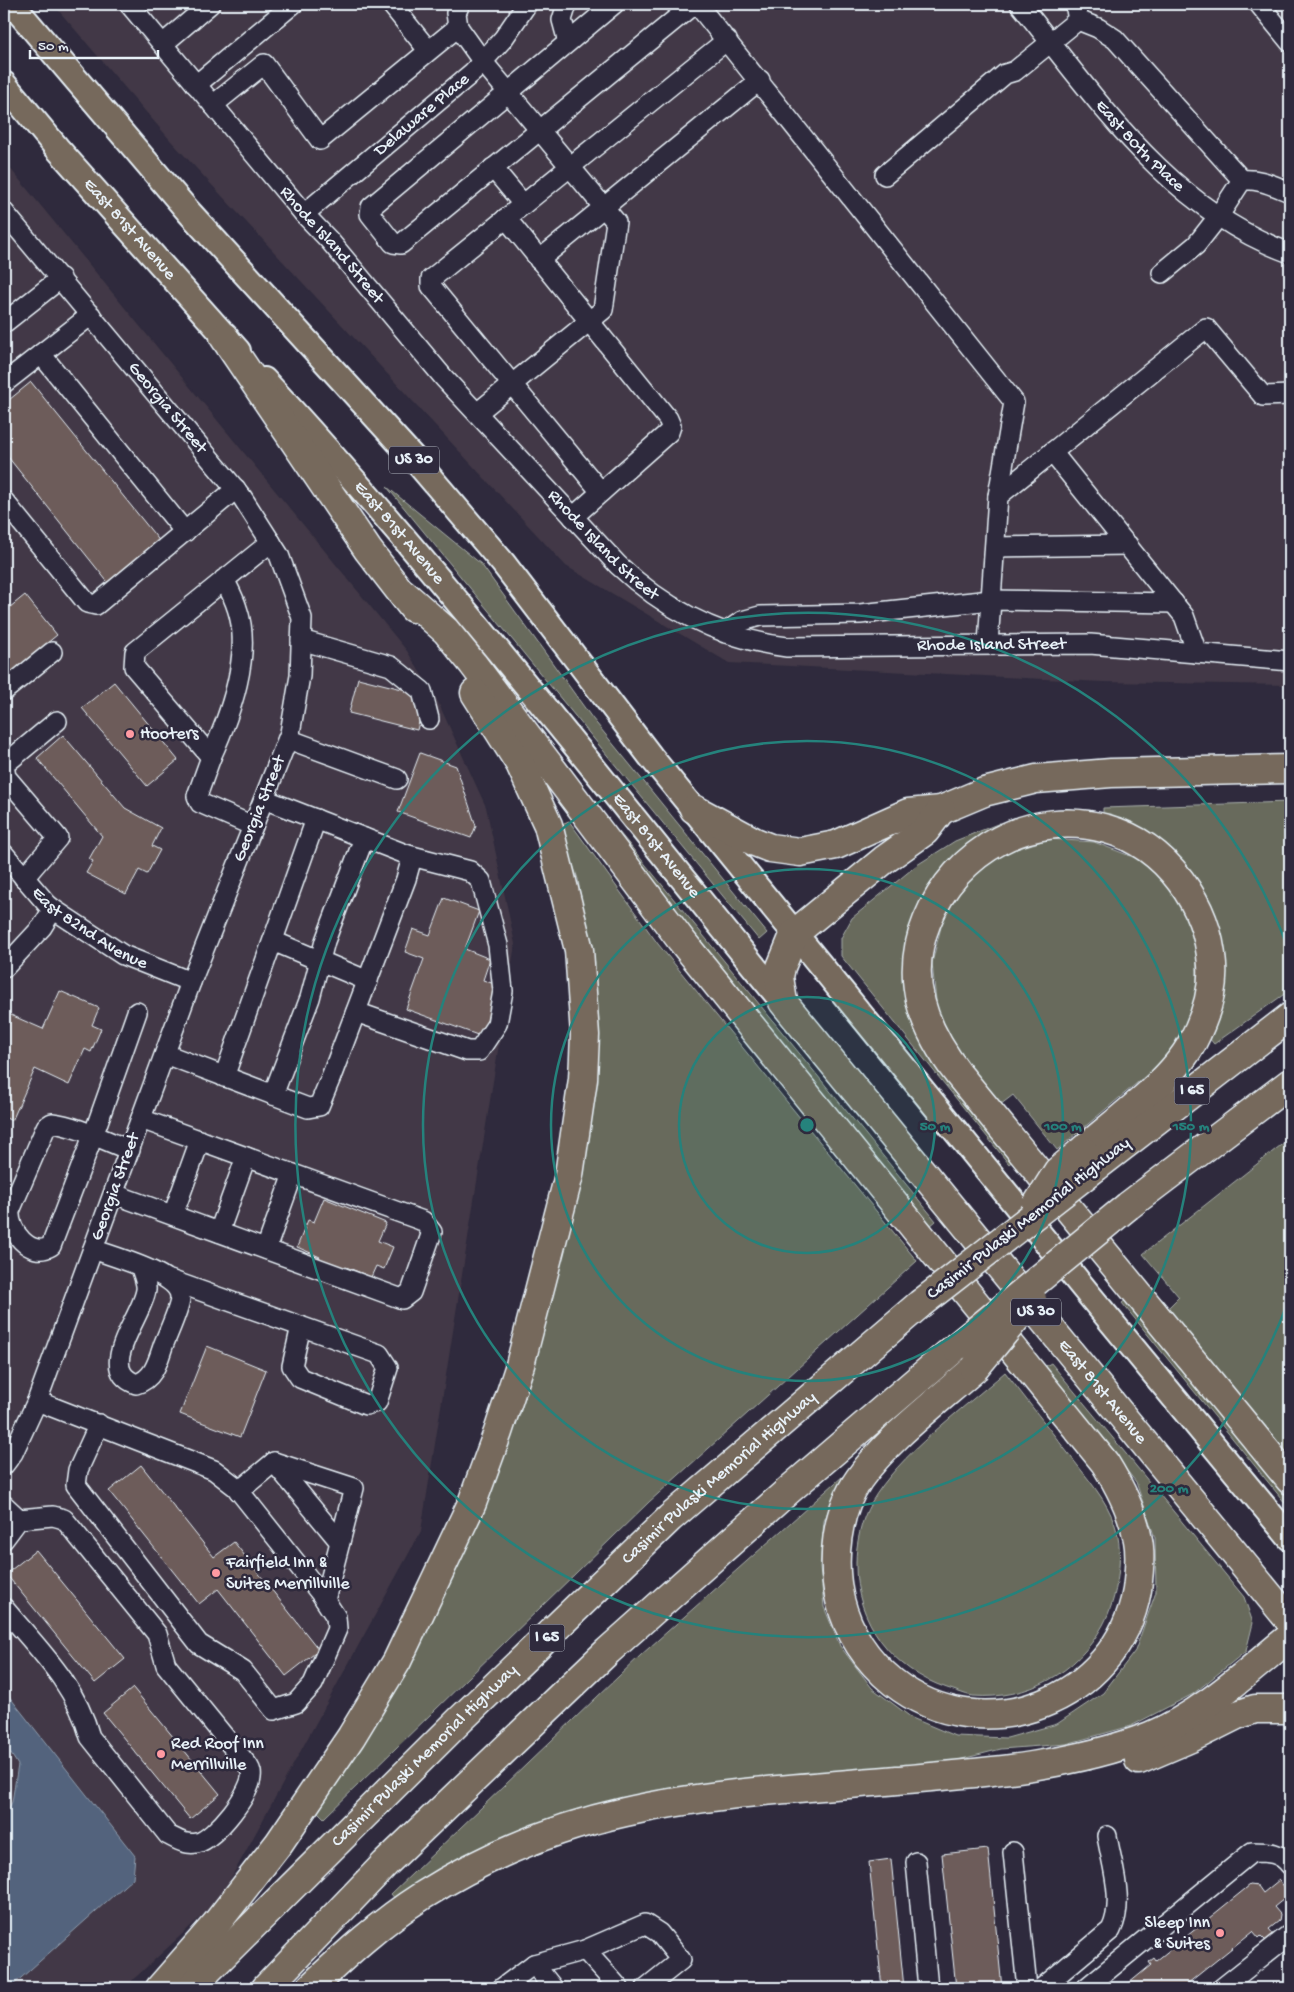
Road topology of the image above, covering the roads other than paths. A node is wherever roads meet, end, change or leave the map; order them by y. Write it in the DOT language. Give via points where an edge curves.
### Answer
graph roads {
  1 [pos="12,4"];
  2 [pos="210,4"];
  3 [pos="293,4"];
  4 [pos="391,4"];
  5 [pos="460,4"];
  6 [pos="527,4"];
  7 [pos="567,4"];
  8 [pos="614,4"];
  9 [pos="696,4"];
  10 [pos="1020,4"];
  11 [pos="1259,4"];
  12 [pos="134,5"];
  13 [pos="1076,12"];
  14 [pos="458,27"];
  15 [pos="727,40"];
  16 [pos="568,42"];
  17 [pos="1051,42"];
  18 [pos="1290,42"];
  19 [pos="163,44"];
  20 [pos="428,50"];
  21 [pos="483,62"];
  22 [pos="760,80"];
  23 [pos="4,84"];
  24 [pos="196,85"];
  25 [pos="508,92"];
  26 [pos="213,105"];
  27 [pos="540,129"];
  28 [pos="570,166"];
  29 [pos="493,168"];
  30 [pos="885,175"];
  31 [pos="1242,180"];
  32 [pos="1290,192"];
  33 [pos="523,204"];
  34 [pos="604,207"];
  35 [pos="4,212"];
  36 [pos="304,214"];
  37 [pos="1218,217"];
  38 [pos="506,218"];
  39 [pos="1290,253"];
  40 [pos="539,260"];
  41 [pos="1162,273"];
  42 [pos="60,278"];
  43 [pos="91,315"];
  44 [pos="589,322"];
  45 [pos="4,324"];
  46 [pos="224,337"];
  47 [pos="41,354"];
  48 [pos="4,383"];
  49 [pos="512,385"];
  50 [pos="1290,395"];
  51 [pos="477,413"];
  52 [pos="1052,452"];
  53 [pos="236,489"];
  54 [pos="601,492"];
  55 [pos="998,496"];
  56 [pos="4,501"];
  57 [pos="573,517"];
  58 [pos="185,532"];
  59 [pos="271,542"];
  60 [pos="1128,545"];
  61 [pos="994,547"];
  62 [pos="224,579"];
  63 [pos="403,594"];
  64 [pos="991,600"];
  65 [pos="1174,603"];
  66 [pos="725,633"];
  67 [pos="301,640"];
  68 [pos="988,644"];
  69 [pos="52,652"];
  70 [pos="1197,653"];
  71 [pos="1290,661"];
  72 [pos="4,691"];
  73 [pos="429,719"];
  74 [pos="57,720"];
  75 [pos="288,739"];
  76 [pos="211,757"];
  77 [pos="1290,769"];
  78 [pos="5,778"];
  79 [pos="397,779"];
  80 [pos="264,799"];
  81 [pos="694,809"];
  82 [pos="941,810"];
  83 [pos="316,819"];
  84 [pos="253,826"];
  85 [pos="364,838"];
  86 [pos="4,854"];
  87 [pos="408,855"];
  88 [pos="24,878"];
  89 [pos="53,909"];
  90 [pos="795,933"];
  91 [pos="273,941"];
  92 [pos="319,962"];
  93 [pos="4,968"];
  94 [pos="368,981"];
  95 [pos="191,982"];
  96 [pos="783,1002"];
  97 [pos="137,1012"];
  98 [pos="356,1012"];
  99 [pos="1290,1017"];
  100 [pos="165,1054"];
  101 [pos="224,1077"];
  102 [pos="1290,1083"];
  103 [pos="273,1095"];
  104 [pos="141,1119"];
  105 [pos="93,1136"];
  106 [pos="200,1140"];
  107 [pos="130,1150"];
  108 [pos="246,1157"];
  109 [pos="1089,1158"];
  110 [pos="294,1174"];
  111 [pos="114,1194"];
  112 [pos="173,1215"];
  113 [pos="219,1232"];
  114 [pos="1077,1246"];
  115 [pos="93,1249"];
  116 [pos="266,1249"];
  117 [pos="141,1268"];
  118 [pos="170,1280"];
  119 [pos="301,1326"];
  120 [pos="37,1401"];
  121 [pos="99,1424"];
  122 [pos="274,1462"];
  123 [pos="4,1465"];
  124 [pos="1290,1480"];
  125 [pos="239,1491"];
  126 [pos="4,1505"];
  127 [pos="19,1519"];
  128 [pos="1290,1538"];
  129 [pos="4,1539"];
  130 [pos="340,1542"];
  131 [pos="325,1600"];
  132 [pos="4,1608"];
  133 [pos="1290,1622"];
  134 [pos="1290,1637"];
  135 [pos="1290,1709"];
  136 [pos="984,1772"];
  137 [pos="1107,1836"];
  138 [pos="1013,1852"];
  139 [pos="916,1862"];
  140 [pos="1290,1866"];
  141 [pos="1290,1934"];
  142 [pos="585,1950"];
  143 [pos="534,1964"];
  144 [pos="160,1988"];
  145 [pos="190,1988"];
  146 [pos="266,1988"];
  147 [pos="310,1988"];
  148 [pos="502,1988"];
  149 [pos="553,1988"];
  150 [pos="619,1988"];
  151 [pos="646,1988"];
  152 [pos="928,1988"];
  153 [pos="1027,1988"];
  154 [pos="1042,1988"];
  155 [pos="1086,1988"];
  156 [pos="1222,1988"];
  1 -- 81 [label="main road, US 30" via="181,203 416,461 503,563 615,712"];
  2 -- 19 [label="street"];
  3 -- 24 [label="street"];
  4 -- 20 [label="street"];
  5 -- 14 [label="street" via="456,13"];
  6 -- 21 [label="street, Delaware Place"];
  7 -- 16 [label="street" via="562,20"];
  8 -- 16 [label="street"];
  9 -- 15 [label="street"];
  9 -- 27 [label="street"];
  10 -- 17 [label="street, East 80th Place"];
  11 -- 18 [label="street"];
  12 -- 19 [label="street, Rhode Island Street"];
  13 -- 17 [label="street"];
  13 -- 31 [label="street" via="1115,39"];
  14 -- 20 [label="street"];
  14 -- 21 [label="street"];
  15 -- 22 [label="street"];
  15 -- 28 [label="street"];
  16 -- 25 [label="street"];
  17 -- 30 [label="street" via="1016,70 1005,74"];
  17 -- 37 [label="street, East 80th Place" via="1154,166"];
  19 -- 24 [label="street, Rhode Island Street"];
  20 -- 26 [label="street" via="320,140 264,64"];
  21 -- 25 [label="street"];
  21 -- 36 [label="street, Delaware Place"];
  22 -- 34 [label="street"];
  22 -- 55 [label="street" via="1014,402"];
  23 -- 46 [label="main road, East 81st Avenue / US 30"];
  24 -- 26 [label="street, Rhode Island Street"];
  25 -- 27 [label="street"];
  25 -- 29 [label="street" via="371,208 370,214 393,243 401,244"];
  26 -- 36 [label="street, Rhode Island Street"];
  27 -- 28 [label="street"];
  27 -- 29 [label="street"];
  28 -- 33 [label="street"];
  28 -- 34 [label="street"];
  29 -- 33 [label="street"];
  31 -- 32 [label="street" via="1252,179"];
  31 -- 37 [label="street"];
  33 -- 38 [label="street"];
  34 -- 40 [label="street"];
  34 -- 44 [label="street" via="616,222 603,310"];
  35 -- 42 [label="street, Georgia Street"];
  36 -- 51 [label="street, Rhode Island Street"];
  37 -- 39 [label="street, East 80th Place"];
  37 -- 41 [label="street" via="1196,245"];
  38 -- 40 [label="street"];
  38 -- 49 [label="street" via="433,276 431,286"];
  40 -- 44 [label="street"];
  42 -- 43 [label="street, Georgia Street"];
  42 -- 45 [label="street"];
  43 -- 47 [label="street"];
  43 -- 53 [label="street, Georgia Street"];
  44 -- 49 [label="street"];
  44 -- 54 [label="street" via="671,426 669,432"];
  46 -- 63 [label="highway" via="368,550"];
  46 -- 96 [label="main road, East 81st Avenue / US 30" via="336,458 422,559"];
  47 -- 48 [label="street"];
  47 -- 58 [label="street"];
  49 -- 51 [label="street"];
  49 -- 54 [label="street"];
  50 -- 52 [label="street" via="1263,396 1206,328"];
  51 -- 57 [label="street, Rhode Island Street"];
  52 -- 55 [label="street"];
  52 -- 60 [label="street"];
  53 -- 58 [label="street"];
  53 -- 59 [label="street, Georgia Street"];
  54 -- 57 [label="street"];
  55 -- 61 [label="street"];
  56 -- 58 [label="street" via="87,603 96,605"];
  57 -- 66 [label="street, Rhode Island Street" via="638,584 674,609"];
  59 -- 62 [label="street"];
  59 -- 67 [label="street, Georgia Street" via="279,554 302,618"];
  60 -- 61 [label="street"];
  60 -- 65 [label="street"];
  61 -- 64 [label="street"];
  62 -- 76 [label="street" via="238,609 241,653 236,690 226,725"];
  62 -- 76 [label="street" via="135,652 134,667"];
  63 -- 114 [label="highway, bridge" via="446,631 473,664 681,940 1105,1463 1119,1485 1130,1510 1139,1548 1138,1580 1127,1624 1113,1649 1095,1672 1073,1689 1027,1710 991,1715 950,1710 927,1703 903,1690 881,1672 858,1644 844,1615 835,1570 840,1524 858,1480 874,1460 974,1369"];
  63 -- 144 [label="highway" via="500,730 548,824 579,950 585,1035 569,1175 520,1365 498,1432 472,1503 397,1661 351,1737 279,1843 216,1924"];
  64 -- 65 [label="street"];
  64 -- 66 [label="street" via="860,614 760,616 742,621"];
  64 -- 68 [label="street"];
  65 -- 70 [label="street" via="1184,616"];
  66 -- 68 [label="street, Rhode Island Street" via="746,640 787,646"];
  67 -- 73 [label="street" via="391,666 422,691"];
  67 -- 75 [label="street, Georgia Street" via="300,676"];
  68 -- 70 [label="street, Rhode Island Street" via="1090,644"];
  69 -- 72 [label="street"];
  70 -- 71 [label="street, Rhode Island Street"];
  74 -- 78 [label="street" via="4,764"];
  75 -- 79 [label="street"];
  75 -- 80 [label="street, Georgia Street"];
  76 -- 84 [label="street" via="197,796 200,803"];
  77 -- 82 [label="highway" via="1051,777 999,787"];
  78 -- 88 [label="street" via="58,838"];
  80 -- 83 [label="street"];
  80 -- 84 [label="street, Georgia Street"];
  81 -- 82 [label="highway" via="755,842 770,848 800,852 836,845 908,813"];
  81 -- 90 [label="main road, US 30"];
  82 -- 90 [label="highway" via="924,831"];
  83 -- 85 [label="street"];
  83 -- 91 [label="street"];
  84 -- 95 [label="street, Georgia Street"];
  85 -- 87 [label="street"];
  85 -- 92 [label="street"];
  86 -- 88 [label="street, East 82nd Avenue"];
  87 -- 94 [label="street" via="411,861 406,879"];
  87 -- 98 [label="street" via="470,871 482,881 498,944 503,990 497,1024 480,1050 467,1051"];
  88 -- 89 [label="street, East 82nd Avenue"];
  89 -- 93 [label="street"];
  89 -- 95 [label="street, East 82nd Avenue" via="123,955"];
  90 -- 96 [label="highway" via="779,977"];
  90 -- 128 [label="main road, US 30"];
  91 -- 92 [label="street"];
  91 -- 101 [label="street"];
  92 -- 94 [label="street"];
  92 -- 103 [label="street" via="310,998"];
  94 -- 98 [label="street"];
  95 -- 100 [label="street, Georgia Street"];
  96 -- 133 [label="highway, East 81st Avenue / US 30"];
  97 -- 105 [label="street"];
  98 -- 103 [label="street" via="318,1106 308,1108"];
  99 -- 109 [label="highway, Casimir Pulaski Memorial Highway / I 65"];
  100 -- 101 [label="street"];
  100 -- 104 [label="street, Georgia Street"];
  101 -- 103 [label="street"];
  102 -- 114 [label="highway, bridge"];
  104 -- 106 [label="street"];
  104 -- 107 [label="street, Georgia Street"];
  105 -- 105 [label="street" via="52,1123 40,1136 10,1211 10,1218 26,1245 40,1250 51,1246"];
  105 -- 107 [label="street"];
  106 -- 108 [label="street"];
  106 -- 112 [label="street"];
  107 -- 111 [label="street, Georgia Street"];
  108 -- 110 [label="street"];
  108 -- 113 [label="street"];
  109 -- 124 [label="highway" via="1175,1068 1192,1044 1204,1015 1212,966 1207,934 1198,907 1185,886 1156,855 1130,838 1107,829 1059,824 1038,826 996,842 975,856 944,888 923,930 917,985 921,1010 941,1052 959,1075"];
  109 -- 145 [label="highway, Casimir Pulaski Memorial Highway / I 65, bridge" via="1026,1223 920,1304 670,1518"];
  110 -- 116 [label="street"];
  110 -- 116 [label="street" via="428,1225 432,1232 412,1292 402,1299"];
  111 -- 112 [label="street"];
  111 -- 115 [label="street, Georgia Street"];
  112 -- 113 [label="street"];
  113 -- 116 [label="street"];
  114 -- 146 [label="highway, bridge" via="789,1490 608,1652 385,1864"];
  115 -- 117 [label="street"];
  115 -- 120 [label="street, Georgia Street"];
  117 -- 118 [label="street"];
  117 -- 118 [label="street" via="147,1289 118,1360 121,1374 127,1381 145,1382 156,1367 180,1298"];
  118 -- 119 [label="street"];
  119 -- 119 [label="street" via="379,1354 388,1368 377,1402 366,1406 300,1378 292,1366"];
  120 -- 121 [label="street"];
  120 -- 123 [label="street, Georgia Street"];
  121 -- 125 [label="street" via="214,1470"];
  121 -- 131 [label="street" via="78,1470 76,1485 200,1644 243,1671 274,1710 296,1703 313,1684 337,1629 336,1617"];
  122 -- 125 [label="street"];
  122 -- 130 [label="street"];
  122 -- 130 [label="street" via="354,1488"];
  125 -- 131 [label="street"];
  126 -- 127 [label="street"];
  127 -- 129 [label="street"];
  127 -- 132 [label="street" via="53,1516 64,1519 157,1634 166,1665 245,1762 251,1772 250,1781 242,1800 219,1828 199,1843 184,1843 168,1835 90,1737 86,1721 67,1683"];
  130 -- 131 [label="street"];
  134 -- 136 [label="highway" via="1205,1704 1153,1735 1073,1758"];
  135 -- 136 [label="highway" via="1255,1710 1237,1715 1162,1751 1076,1774"];
  136 -- 147 [label="highway" via="750,1794 636,1810 586,1822 503,1852 421,1897 350,1951"];
  137 -- 154 [label="street" via="1118,1902 1117,1918 1111,1930"];
  138 -- 153 [label="street"];
  139 -- 152 [label="street"];
  140 -- 155 [label="street" via="1283,1856 1252,1852"];
  141 -- 156 [label="street"];
  142 -- 143 [label="street"];
  142 -- 150 [label="street"];
  142 -- 151 [label="street" via="645,1924 660,1932 682,1960"];
  143 -- 148 [label="street"];
  143 -- 149 [label="street"];
}
